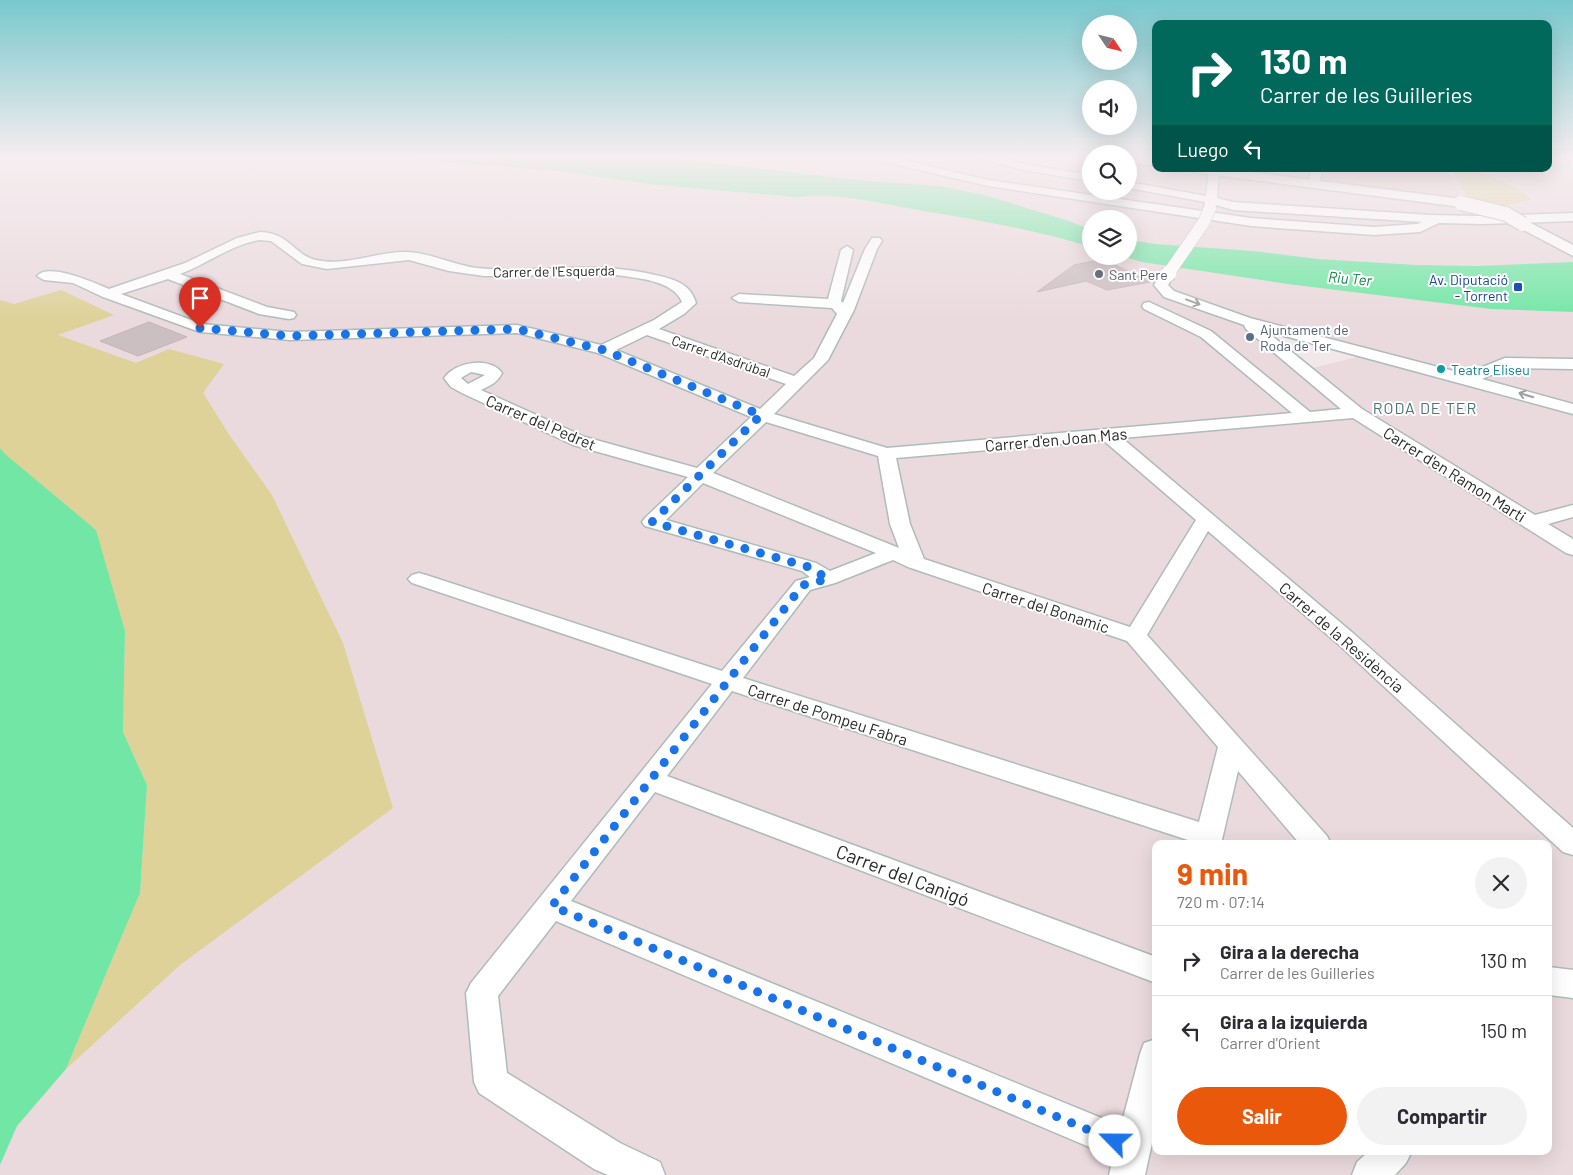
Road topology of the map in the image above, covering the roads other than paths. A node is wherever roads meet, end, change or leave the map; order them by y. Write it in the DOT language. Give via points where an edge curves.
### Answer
graph roads {
  1 [pos="1176,211"];
  2 [pos="1209,211"];
  3 [pos="1309,211"];
  4 [pos="1493,211"];
  5 [pos="1568,218"];
  6 [pos="1437,219"];
  7 [pos="876,242"];
  8 [pos="847,250"];
  9 [pos="1573,251"];
  10 [pos="167,274"];
  11 [pos="44,276"];
  12 [pos="108,294"];
  13 [pos="739,298"];
  14 [pos="1149,306"];
  15 [pos="840,309"];
  16 [pos="289,315"];
  17 [pos="1245,321"];
  18 [pos="647,330"];
  19 [pos="604,350"];
  20 [pos="1573,364"];
  21 [pos="1467,380"];
  22 [pos="796,382"];
  23 [pos="468,390"];
  24 [pos="1573,409"];
  25 [pos="1356,413"];
  26 [pos="761,415"];
  27 [pos="1306,417"];
  28 [pos="1107,434"];
  29 [pos="886,453"];
  30 [pos="701,475"];
  31 [pos="1573,510"];
  32 [pos="1206,519"];
  33 [pos="1532,522"];
  34 [pos="1573,549"];
  35 [pos="904,558"];
  36 [pos="419,579"];
  37 [pos="828,579"];
  38 [pos="1135,636"];
  39 [pos="727,681"];
  40 [pos="1231,746"];
  41 [pos="650,780"];
  42 [pos="1208,840"];
  43 [pos="1313,840"];
  44 [pos="1573,844"];
  45 [pos="552,906"];
  46 [pos="1152,968"];
  47 [pos="1152,1071"];
  48 [pos="1390,1155"];
  49 [pos="1130,1162"];
  50 [pos="647,1175"];
  51 [pos="1370,1175"];
  1 -- 6 [label="street" via="1251,222 1374,232 1420,228"];
  2 -- 17 [label="street, one-way, bridge" via="1161,285 1169,294"];
  3 -- 6 [label="street"];
  4 -- 9 [label="street, bridge" via="1506,214"];
  5 -- 6 [label="street"];
  7 -- 15 [label="street"];
  8 -- 15 [label="street" via="834,302"];
  10 -- 12 [label="street"];
  10 -- 16 [label="street" via="264,311"];
  10 -- 18 [label="street, Carrer de l'Esquerda" via="192,266 249,237 262,235 281,240 302,260 315,264 347,265 407,256 433,260 448,267 506,273 612,269 677,285 686,294 689,303"];
  11 -- 12 [label="street, Carrer d'en Joan Mas" via="76,279"];
  12 -- 19 [label="street, Carrer d'en Joan Mas" via="200,328 290,336 517,329"];
  13 -- 15 [label="street"];
  14 -- 27 [label="street" via="1206,334 1226,348"];
  15 -- 22 [label="street" via="820,360"];
  17 -- 21 [label="street"];
  17 -- 25 [label="street, Carrer d'en Ramon Marti"];
  18 -- 19 [label="street"];
  18 -- 22 [label="street, Carrer d'Asdrúbal"];
  19 -- 26 [label="street, Carrer d'en Joan Mas"];
  20 -- 21 [label="street" via="1505,363"];
  24 -- 21 [label="street, one-way"];
  22 -- 26 [label="street"];
  23 -- 30 [label="street, Carrer del Pedret" via="579,441"];
  25 -- 27 [label="street, Carrer d'en Joan Mas"];
  25 -- 33 [label="street, Carrer d'en Ramon Marti"];
  26 -- 29 [label="street, Carrer d'en Joan Mas"];
  26 -- 30 [label="street"];
  27 -- 28 [label="street, Carrer d'en Joan Mas"];
  28 -- 29 [label="street, Carrer d'en Joan Mas"];
  28 -- 32 [label="street, Carrer de la Residència"];
  29 -- 35 [label="street"];
  30 -- 35 [label="street, Carrer del Bonamic"];
  30 -- 37 [label="street" via="652,522 809,567"];
  31 -- 33 [label="street"];
  32 -- 38 [label="street"];
  32 -- 44 [label="street, Carrer de la Residència" via="1346,639"];
  33 -- 34 [label="street, Carrer d'en Ramon Marti"];
  35 -- 37 [label="street"];
  35 -- 38 [label="street, Carrer del Bonamic"];
  36 -- 39 [label="street, Carrer de Pompeu Fabra"];
  37 -- 39 [label="street" via="803,585"];
  38 -- 40 [label="street"];
  39 -- 41 [label="street"];
  39 -- 42 [label="street, Carrer de Pompeu Fabra"];
  40 -- 42 [label="street"];
  40 -- 43 [label="street"];
  41 -- 45 [label="street"];
  41 -- 46 [label="street, Carrer del Canigó"];
  45 -- 49 [label="street"];
  45 -- 50 [label="street" via="482,993 491,1082 607,1156"];
  47 -- 49 [label="street"];
  48 -- 51 [label="street"];
}
